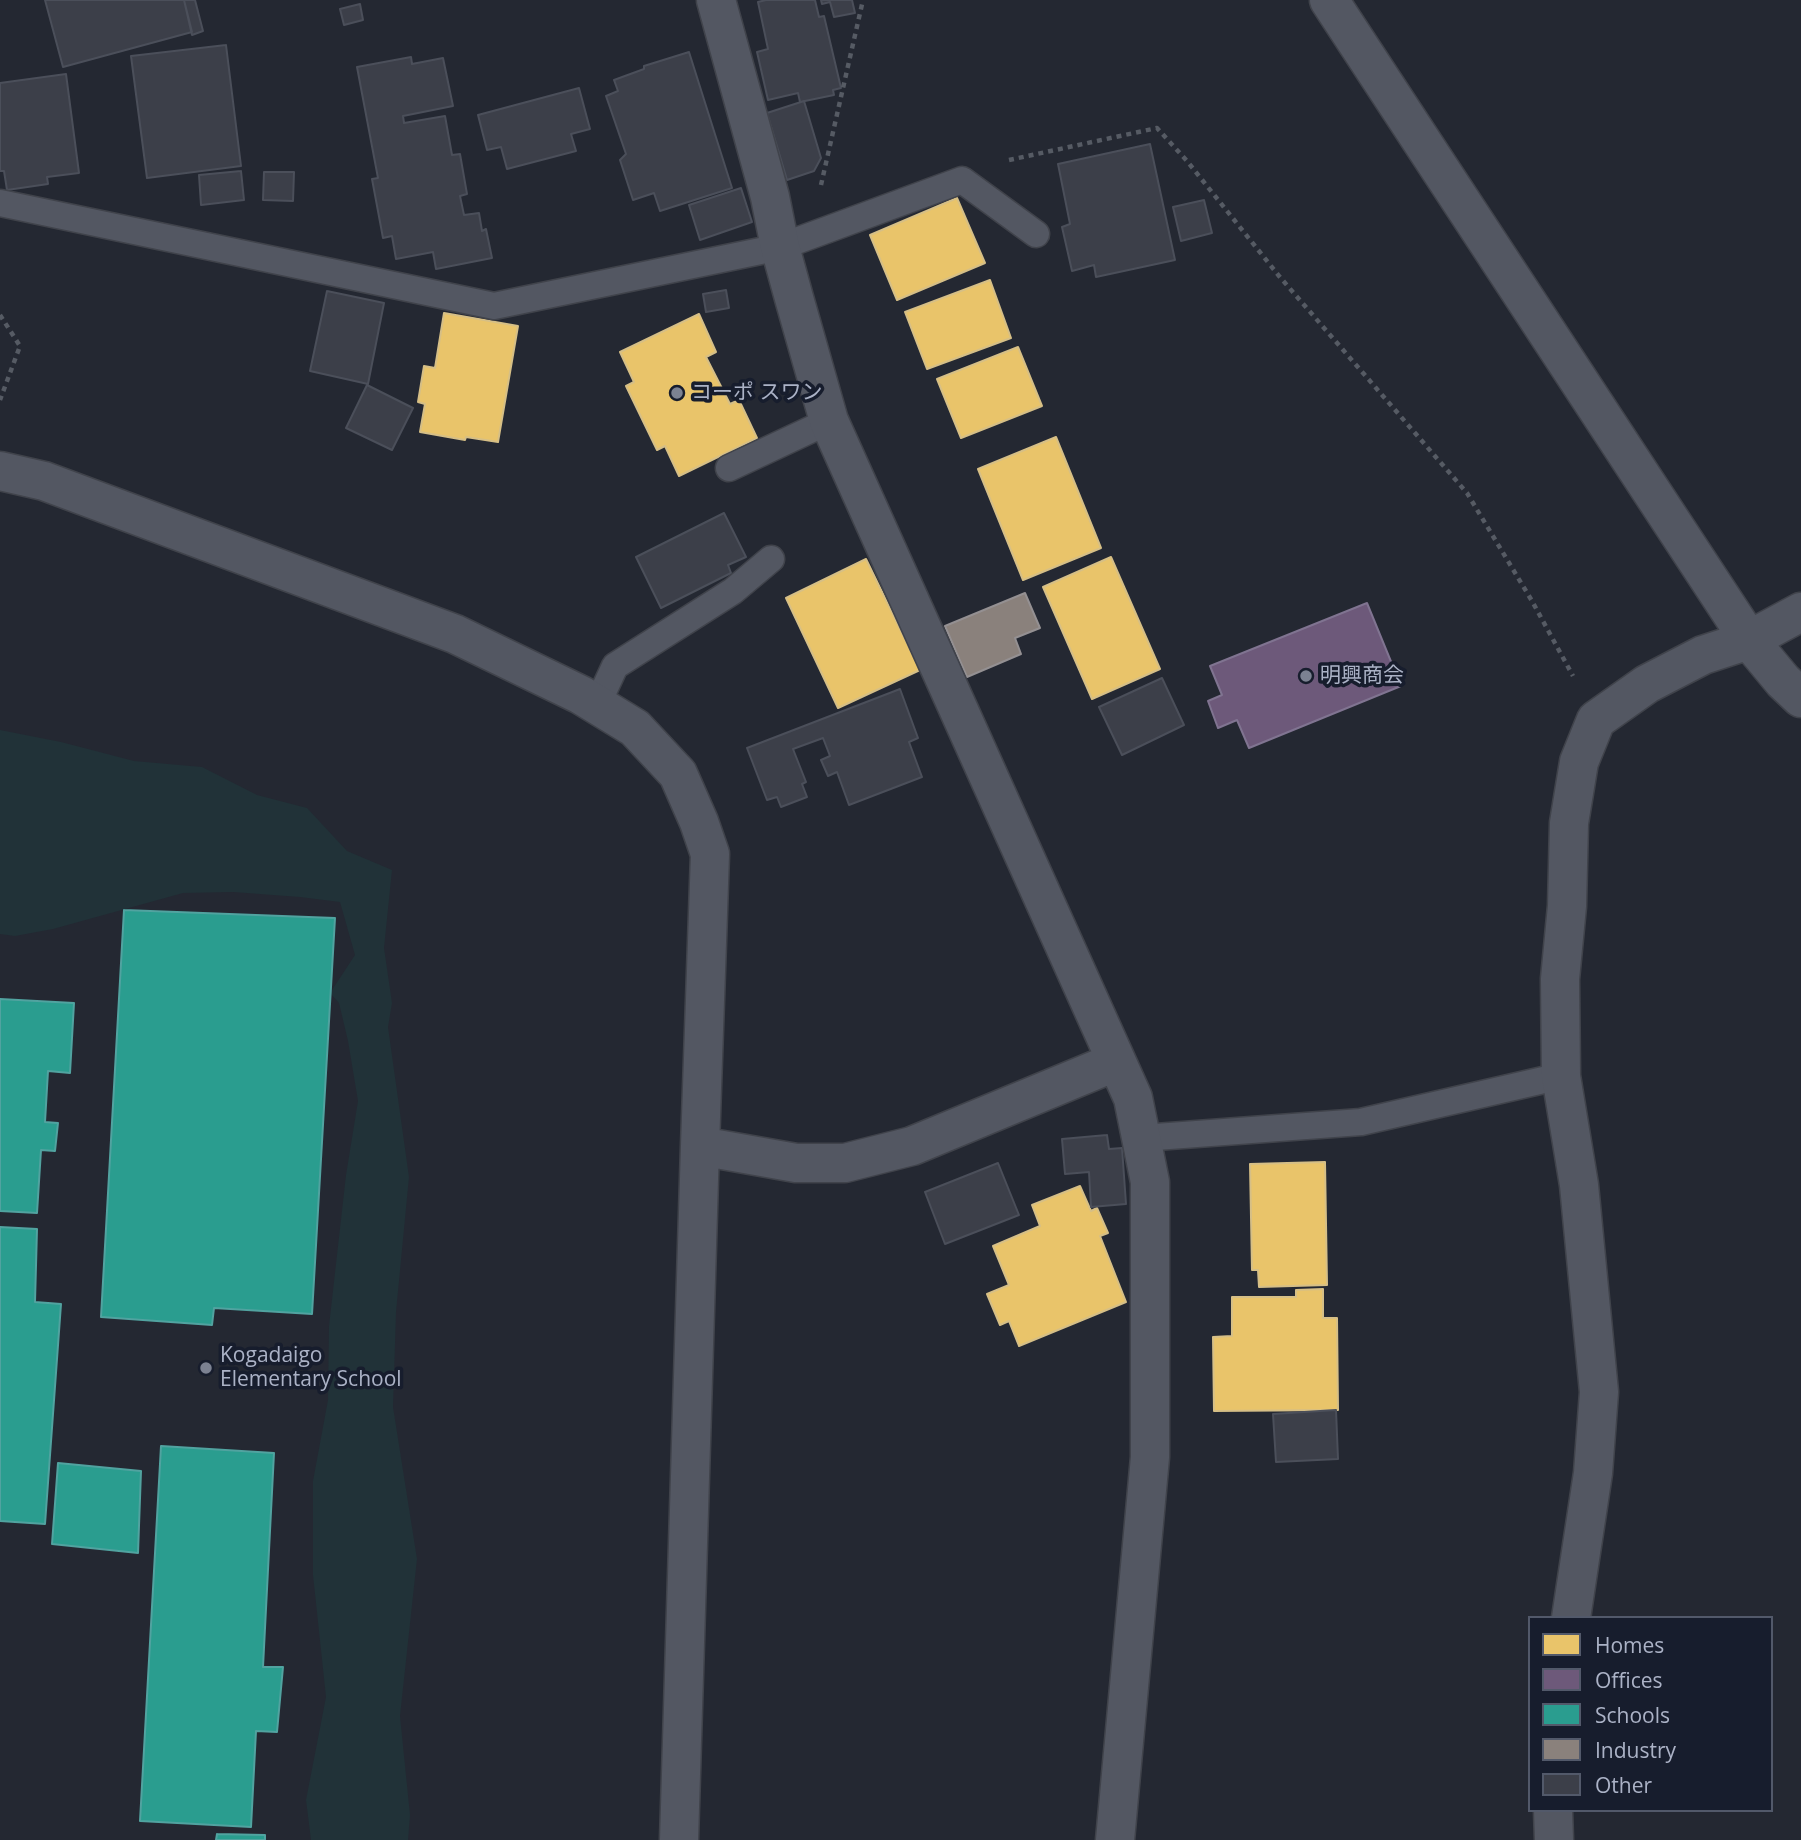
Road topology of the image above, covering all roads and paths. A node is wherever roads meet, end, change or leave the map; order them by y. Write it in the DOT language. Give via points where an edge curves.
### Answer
graph roads {
  1 [pos="716,0"];
  2 [pos="863,0"];
  3 [pos="1329,0"];
  4 [pos="962,180"];
  5 [pos="0,203"];
  6 [pos="1036,234"];
  7 [pos="795,242"];
  8 [pos="0,315"];
  9 [pos="0,400"];
  10 [pos="829,421"];
  11 [pos="729,468"];
  12 [pos="0,471"];
  13 [pos="771,559"];
  14 [pos="1801,612"];
  15 [pos="1749,640"];
  16 [pos="1801,698"];
  17 [pos="597,705"];
  18 [pos="1596,720"];
  19 [pos="1115,1062"];
  20 [pos="1561,1076"];
  21 [pos="1142,1138"];
  22 [pos="700,1146"];
  23 [pos="1571,1616"];
  24 [pos="1553,1812"];
  25 [pos="680,1840"];
  26 [pos="1115,1840"];
  27 [pos="1554,1840"];
  1 -- 7 [label="street" via="770,197"];
  2 -- 7 [label="path"];
  3 -- 15 [label="street"];
  4 -- 6 [label="lane"];
  4 -- 7 [label="lane"];
  4 -- 18 [label="path" via="976,167 1157,128 1467,493"];
  5 -- 7 [label="lane" via="494,306"];
  7 -- 10 [label="street"];
  8 -- 9 [label="path" via="20,346"];
  10 -- 11 [label="lane"];
  10 -- 19 [label="street"];
  12 -- 17 [label="street" via="44,481 455,634"];
  13 -- 17 [label="lane" via="733,591 615,666"];
  14 -- 15 [label="street"];
  15 -- 16 [label="street"];
  15 -- 18 [label="street" via="1703,655 1647,684"];
  17 -- 22 [label="street" via="635,728 678,774 710,855"];
  18 -- 20 [label="street" via="1579,762 1569,823 1560,979"];
  19 -- 21 [label="street" via="1133,1098"];
  19 -- 22 [label="street" via="912,1146 845,1163 796,1163"];
  20 -- 21 [label="lane" via="1361,1122"];
  20 -- 23 [label="street" via="1579,1185 1599,1392 1593,1473"];
  21 -- 26 [label="street" via="1150,1182 1150,1457"];
  22 -- 25 [label="street"];
  24 -- 27 [label="street"];
}
